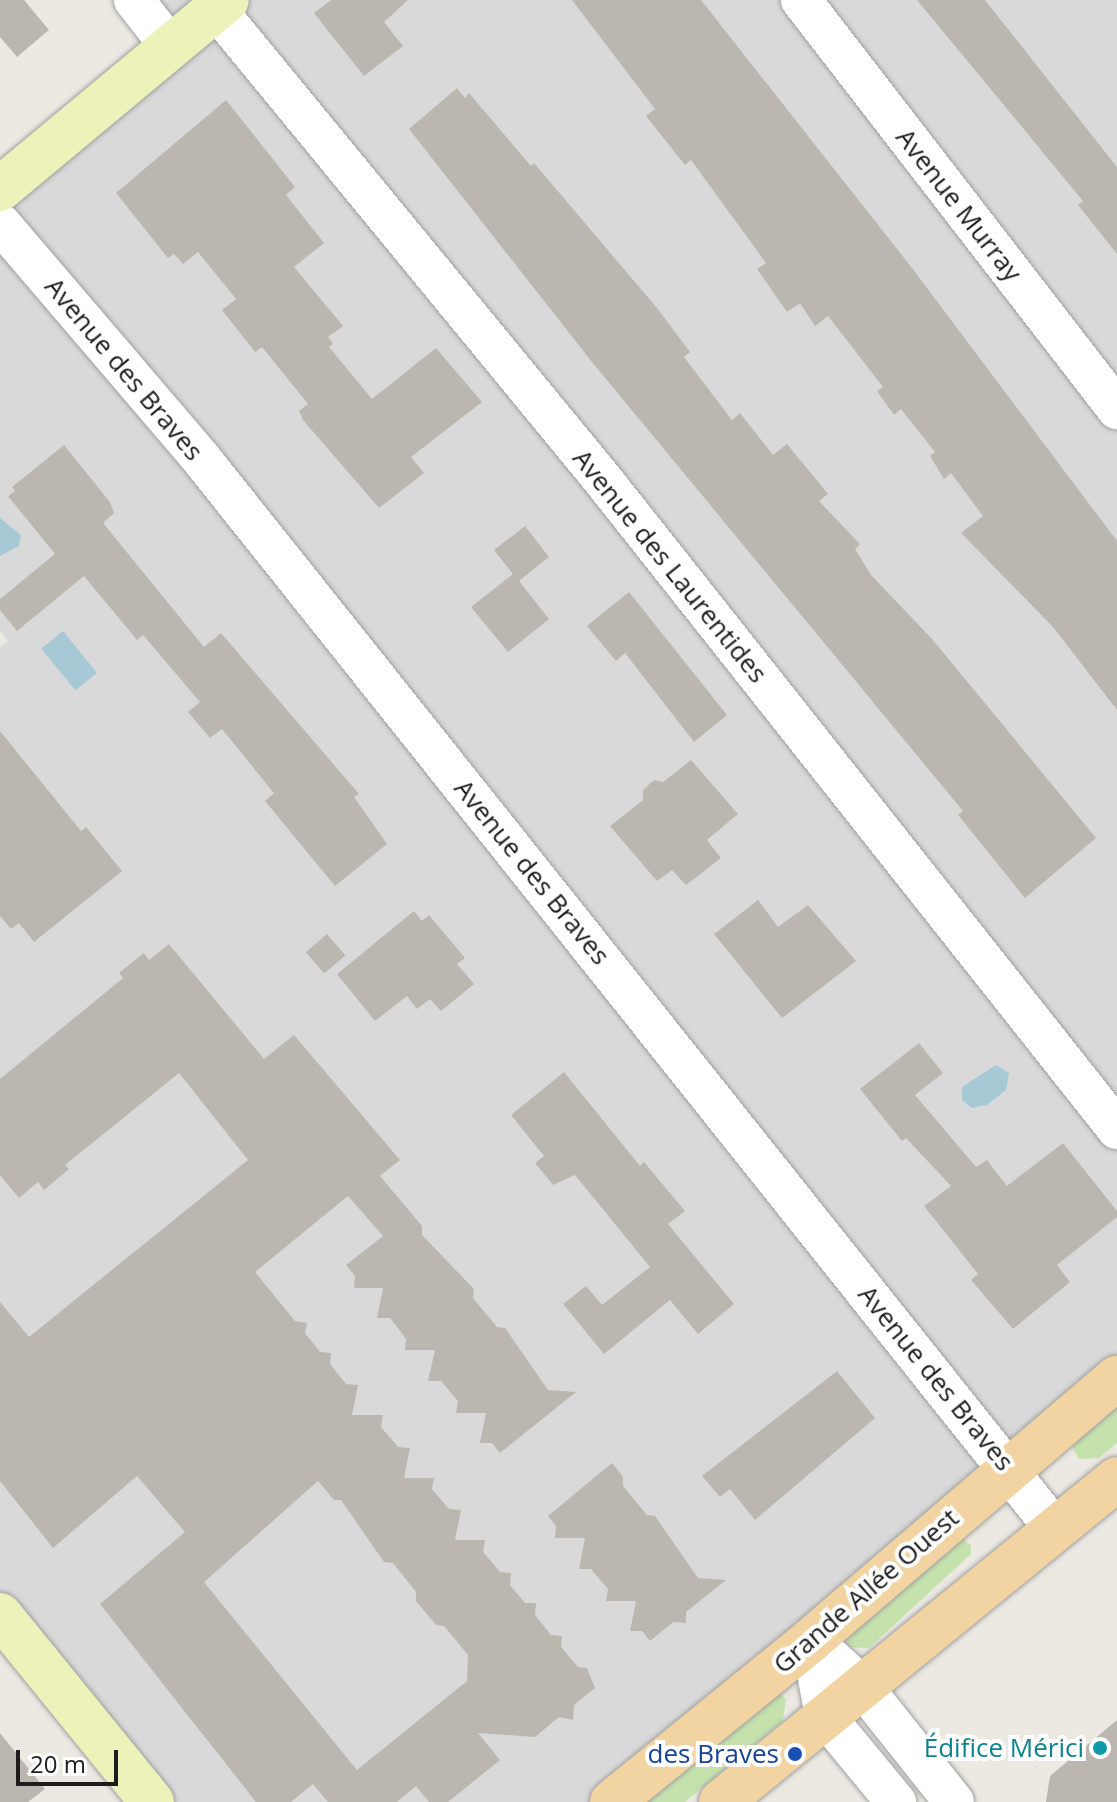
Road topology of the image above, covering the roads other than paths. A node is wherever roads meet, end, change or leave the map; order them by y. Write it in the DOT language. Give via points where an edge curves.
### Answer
graph roads {
  1 [pos="134,0"];
  2 [pos="801,0"];
  3 [pos="221,5"];
  4 [pos="170,46"];
  5 [pos="0,189"];
  6 [pos="0,223"];
  7 [pos="1117,409"];
  8 [pos="1117,1129"];
  9 [pos="1117,1378"];
  10 [pos="1008,1468"];
  11 [pos="1117,1479"];
  12 [pos="1055,1529"];
  13 [pos="0,1615"];
  14 [pos="811,1640"];
  15 [pos="861,1685"];
  16 [pos="825,1716"];
  17 [pos="152,1802"];
  18 [pos="612,1802"];
  19 [pos="721,1802"];
  20 [pos="896,1802"];
  21 [pos="954,1802"];
  1 -- 4 [label="street"];
  2 -- 7 [label="street, Avenue Murray"];
  3 -- 4 [label="main road"];
  3 -- 8 [label="street, Avenue des Laurentides"];
  4 -- 5 [label="main road"];
  6 -- 10 [label="street, Avenue des Braves" via="203,461"];
  9 -- 10 [label="main road, Grande Allée Ouest"];
  10 -- 12 [label="street, Avenue des Braves"];
  10 -- 14 [label="main road, Grande Allée Ouest"];
  11 -- 12 [label="main road"];
  12 -- 15 [label="main road"];
  13 -- 17 [label="main road"];
  14 -- 15 [label="street"];
  14 -- 16 [label="street"];
  14 -- 18 [label="main road, Grande Allée Ouest"];
  15 -- 16 [label="main road"];
  15 -- 21 [label="street"];
  16 -- 19 [label="main road"];
  16 -- 20 [label="street"];
}
